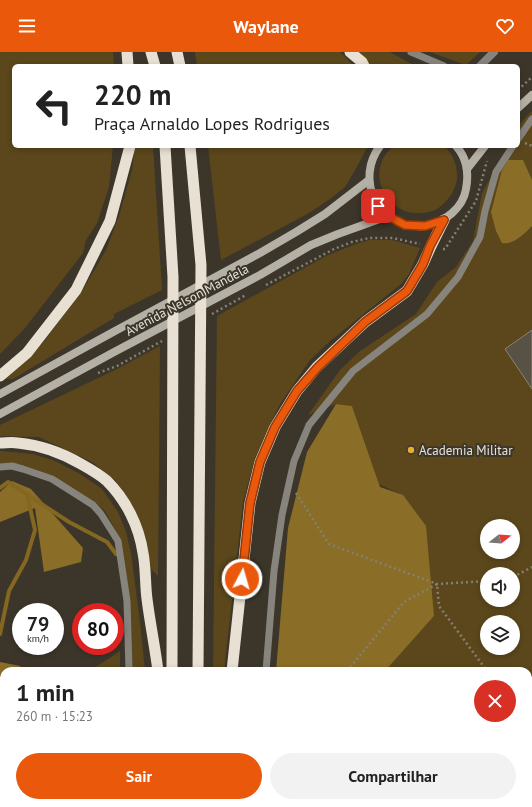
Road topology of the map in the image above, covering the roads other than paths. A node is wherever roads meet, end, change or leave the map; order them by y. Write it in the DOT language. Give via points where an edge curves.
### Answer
graph roads {
  1 [pos="127,52"];
  2 [pos="152,52"];
  3 [pos="177,52"];
  4 [pos="350,52"];
  5 [pos="411,52"];
  6 [pos="494,52"];
  7 [pos="128,64"];
  8 [pos="155,64"];
  9 [pos="180,64"];
  10 [pos="363,64"];
  11 [pos="439,64"];
  12 [pos="482,64"];
  13 [pos="532,95"];
  14 [pos="520,106"];
  15 [pos="532,119"];
  16 [pos="520,136"];
  17 [pos="129,148"];
  18 [pos="165,148"];
  19 [pos="190,148"];
  20 [pos="379,148"];
  21 [pos="458,148"];
  22 [pos="483,148"];
  23 [pos="512,148"];
  24 [pos="467,169"];
  25 [pos="369,180"];
  26 [pos="388,216"];
  27 [pos="444,220"];
  28 [pos="0,376"];
  29 [pos="0,394"];
  30 [pos="0,414"];
  31 [pos="0,443"];
  32 [pos="0,467"];
  33 [pos="129,667"];
  34 [pos="157,667"];
  35 [pos="172,667"];
  36 [pos="198,667"];
  37 [pos="232,667"];
  38 [pos="266,667"];
  1 -- 7 [label="highway"];
  2 -- 8 [label="highway"];
  3 -- 9 [label="highway"];
  4 -- 10 [label="highway"];
  5 -- 11 [label="lane"];
  6 -- 12 [label="street"];
  13 -- 14 [label="main road"];
  15 -- 16 [label="lane"];
  17 -- 28 [label="highway" via="110,221 76,290 27,353"];
  18 -- 35 [label="highway" via="173,277"];
  19 -- 36 [label="highway" via="201,265"];
  20 -- 25 [label="main road" via="370,166"];
  21 -- 24 [label="main road" via="462,152"];
  22 -- 24 [label="main road"];
  23 -- 38 [label="lane" via="496,172 480,237 458,277 427,314 353,371 309,425 294,461 282,515 274,571"];
  24 -- 27 [label="main road" via="466,192 461,203"];
  25 -- 26 [label="main road" via="378,206"];
  25 -- 29 [label="main road, Avenida Nelson Mandela" via="325,214 260,253"];
  26 -- 27 [label="main road" via="405,225 425,226"];
  26 -- 30 [label="main road, Avenida Nelson Mandela" via="311,244 260,275"];
  27 -- 37 [label="highway" via="407,291 365,322 318,367 297,391 275,427 260,462 250,503"];
  31 -- 34 [label="highway" via="38,446 58,452 106,480 118,494 137,527 143,553"];
  32 -- 33 [label="lane" via="12,466 52,480 93,505 101,514 118,541 127,601"];
}
